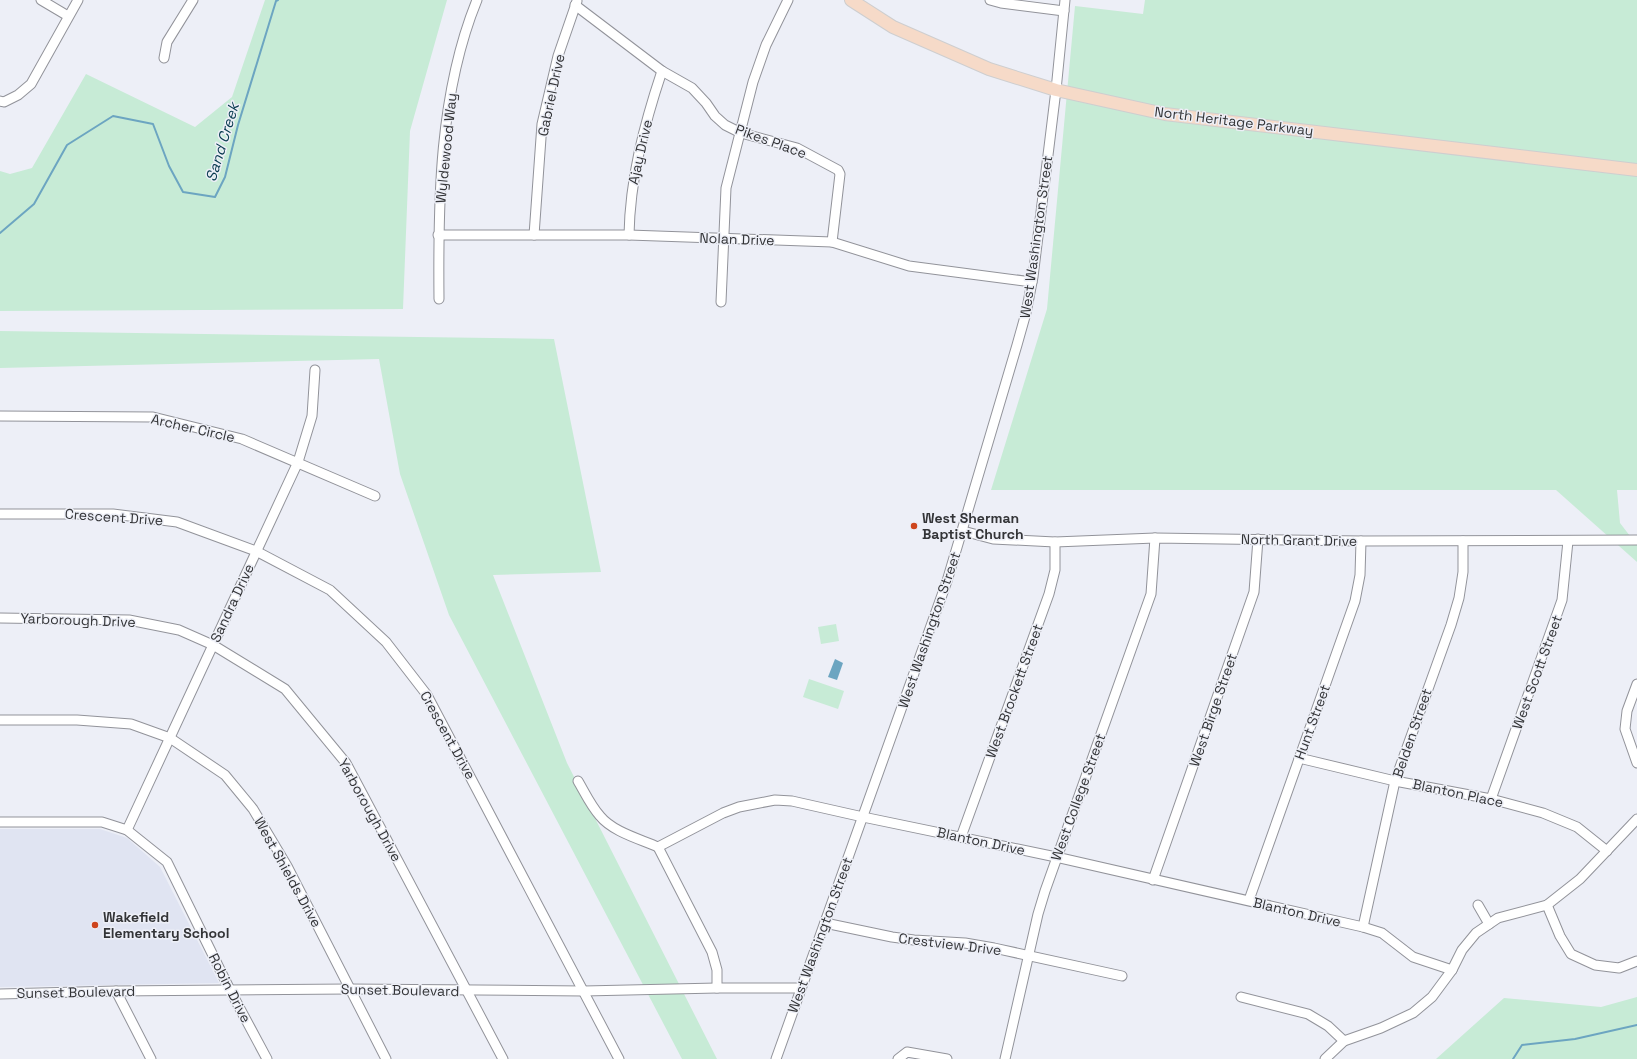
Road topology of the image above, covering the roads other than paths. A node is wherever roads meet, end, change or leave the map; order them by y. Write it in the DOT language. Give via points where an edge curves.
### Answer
graph roads {
  1 [pos="40,0"];
  2 [pos="78,0"];
  3 [pos="193,0"];
  4 [pos="477,0"];
  5 [pos="788,0"];
  6 [pos="851,0"];
  7 [pos="990,0"];
  8 [pos="1065,0"];
  9 [pos="576,2"];
  10 [pos="1064,11"];
  11 [pos="68,16"];
  12 [pos="164,58"];
  13 [pos="662,71"];
  14 [pos="1056,90"];
  15 [pos="0,102"];
  16 [pos="741,133"];
  17 [pos="1637,170"];
  18 [pos="438,235"];
  19 [pos="534,235"];
  20 [pos="629,235"];
  21 [pos="723,239"];
  22 [pos="832,242"];
  23 [pos="1032,282"];
  24 [pos="439,300"];
  25 [pos="721,302"];
  26 [pos="315,370"];
  27 [pos="0,416"];
  28 [pos="298,462"];
  29 [pos="375,496"];
  30 [pos="0,514"];
  31 [pos="963,531"];
  32 [pos="1155,538"];
  33 [pos="1258,538"];
  34 [pos="1637,540"];
  35 [pos="1360,541"];
  36 [pos="1463,541"];
  37 [pos="1568,541"];
  38 [pos="1054,542"];
  39 [pos="256,551"];
  40 [pos="0,618"];
  41 [pos="213,645"];
  42 [pos="1637,684"];
  43 [pos="0,720"];
  44 [pos="170,738"];
  45 [pos="1299,758"];
  46 [pos="1637,763"];
  47 [pos="578,781"];
  48 [pos="1395,781"];
  49 [pos="1491,799"];
  50 [pos="863,817"];
  51 [pos="1637,819"];
  52 [pos="0,822"];
  53 [pos="127,830"];
  54 [pos="961,837"];
  55 [pos="658,846"];
  56 [pos="1607,851"];
  57 [pos="1056,857"];
  58 [pos="1153,880"];
  59 [pos="1249,900"];
  60 [pos="1478,905"];
  61 [pos="1547,905"];
  62 [pos="825,923"];
  63 [pos="1489,924"];
  64 [pos="1363,926"];
  65 [pos="1028,956"];
  66 [pos="1637,961"];
  67 [pos="1452,970"];
  68 [pos="1122,976"];
  69 [pos="717,988"];
  70 [pos="801,988"];
  71 [pos="349,989"];
  72 [pos="230,990"];
  73 [pos="116,991"];
  74 [pos="467,991"];
  75 [pos="584,991"];
  76 [pos="0,994"];
  77 [pos="1241,998"];
  78 [pos="1344,1042"];
  79 [pos="151,1059"];
  80 [pos="267,1059"];
  81 [pos="386,1059"];
  82 [pos="503,1059"];
  83 [pos="618,1059"];
  84 [pos="776,1059"];
  85 [pos="898,1059"];
  86 [pos="947,1059"];
  87 [pos="1005,1059"];
  88 [pos="1325,1059"];
  1 -- 11 [label="street"];
  2 -- 11 [label="street"];
  3 -- 12 [label="street" via="167,42"];
  4 -- 18 [label="street, Wyldewood Way" via="458,55 445,135"];
  5 -- 16 [label="street" via="766,45 753,82"];
  6 -- 14 [label="main road, North Heritage Parkway" via="900,30 989,69"];
  7 -- 10 [label="street"];
  8 -- 10 [label="street, West Washington Street"];
  9 -- 13 [label="street, Pikes Place"];
  9 -- 19 [label="street, Gabriel Drive" via="558,56 542,124"];
  10 -- 14 [label="street, West Washington Street"];
  11 -- 15 [label="street" via="31,84 18,95"];
  13 -- 16 [label="street, Pikes Place" via="692,88 715,116 725,125"];
  13 -- 20 [label="street, Ajay Drive" via="639,152 630,202"];
  14 -- 17 [label="main road, North Heritage Parkway" via="1165,114"];
  14 -- 23 [label="street, West Washington Street"];
  16 -- 21 [label="street" via="726,188"];
  16 -- 22 [label="street, Pikes Place" via="797,148 838,170 840,174"];
  18 -- 19 [label="street, Nolan Drive"];
  18 -- 24 [label="street, Wyldewood Way"];
  19 -- 20 [label="street, Nolan Drive"];
  20 -- 21 [label="street, Nolan Drive"];
  21 -- 22 [label="street, Nolan Drive"];
  21 -- 25 [label="street"];
  22 -- 23 [label="street, Nolan Drive" via="909,266"];
  23 -- 31 [label="street, West Washington Street" via="1017,345"];
  26 -- 28 [label="street, Sandra Drive" via="312,416"];
  27 -- 28 [label="street, Archer Circle" via="153,417 242,439"];
  28 -- 29 [label="street, Archer Circle"];
  28 -- 39 [label="street, Sandra Drive"];
  30 -- 39 [label="street, Crescent Drive" via="113,514 177,522"];
  31 -- 38 [label="street, North Grant Drive" via="993,540"];
  31 -- 50 [label="street, West Washington Street"];
  32 -- 33 [label="street, North Grant Drive"];
  32 -- 38 [label="street, North Grant Drive"];
  32 -- 57 [label="street, West College Street" via="1151,594"];
  33 -- 35 [label="street, North Grant Drive"];
  33 -- 58 [label="street, West Birge Street" via="1254,592"];
  34 -- 37 [label="street, North Grant Drive"];
  35 -- 36 [label="street, North Grant Drive"];
  35 -- 45 [label="street, Hunt Street" via="1360,575 1355,601"];
  36 -- 37 [label="street, North Grant Drive"];
  36 -- 48 [label="street, Belden Street" via="1463,572 1459,598"];
  37 -- 49 [label="street, West Scott Street" via="1562,600"];
  38 -- 54 [label="street, West Brockett Street" via="1055,570 1049,594"];
  39 -- 41 [label="street, Sandra Drive"];
  39 -- 75 [label="street, Crescent Drive" via="330,590 386,642 428,695"];
  40 -- 41 [label="street, Yarborough Drive" via="129,620 179,630"];
  41 -- 44 [label="street, Sandra Drive"];
  41 -- 74 [label="street, Yarborough Drive" via="285,689 346,763"];
  42 -- 46 [label="street" via="1627,711 1625,729"];
  43 -- 44 [label="street, West Shields Drive" via="77,720 131,724"];
  44 -- 53 [label="street, Sandra Drive"];
  44 -- 71 [label="street, West Shields Drive" via="225,775 253,809 287,866"];
  45 -- 48 [label="street, Blanton Place"];
  45 -- 59 [label="street, Hunt Street"];
  47 -- 55 [label="street" via="607,823"];
  48 -- 49 [label="street, Blanton Place"];
  48 -- 64 [label="street, Belden Street"];
  49 -- 56 [label="street, Blanton Place" via="1543,813 1577,827"];
  50 -- 54 [label="street, Blanton Drive"];
  50 -- 55 [label="street, Blanton Drive" via="792,801 760,802 723,813"];
  50 -- 62 [label="street, West Washington Street"];
  51 -- 56 [label="street"];
  52 -- 53 [label="street, Robin Drive" via="102,822"];
  53 -- 72 [label="street, Robin Drive" via="167,862"];
  54 -- 57 [label="street, Blanton Drive"];
  55 -- 69 [label="street" via="712,952 717,970"];
  56 -- 61 [label="street" via="1580,879"];
  57 -- 58 [label="street, Blanton Drive"];
  57 -- 65 [label="street, West College Street"];
  58 -- 59 [label="street, Blanton Drive"];
  59 -- 64 [label="street, Blanton Drive"];
  60 -- 63 [label="street"];
  61 -- 63 [label="street" via="1498,918"];
  61 -- 66 [label="street" via="1570,954 1595,965 1619,968"];
  62 -- 65 [label="street, Crestview Drive" via="892,937 965,943"];
  62 -- 70 [label="street, West Washington Street"];
  63 -- 67 [label="street" via="1476,933 1462,950"];
  64 -- 67 [label="street, Blanton Drive" via="1382,933 1413,957"];
  65 -- 68 [label="street, Crestview Drive"];
  65 -- 87 [label="street, West College Street"];
  67 -- 78 [label="street" via="1432,997 1413,1013"];
  69 -- 70 [label="street, Sunset Boulevard"];
  69 -- 75 [label="street, Sunset Boulevard"];
  70 -- 84 [label="street, West Washington Street"];
  71 -- 72 [label="street, Sunset Boulevard"];
  71 -- 74 [label="street, Sunset Boulevard"];
  71 -- 81 [label="street, West Shields Drive"];
  72 -- 73 [label="street, Sunset Boulevard"];
  72 -- 80 [label="street, Robin Drive"];
  73 -- 76 [label="street, Sunset Boulevard"];
  73 -- 79 [label="street"];
  74 -- 75 [label="street, Sunset Boulevard"];
  74 -- 82 [label="street, Yarborough Drive"];
  75 -- 83 [label="street, Crescent Drive"];
  77 -- 78 [label="street" via="1308,1014 1328,1026"];
  78 -- 88 [label="street"];
  85 -- 86 [label="street" via="907,1052"];
}
